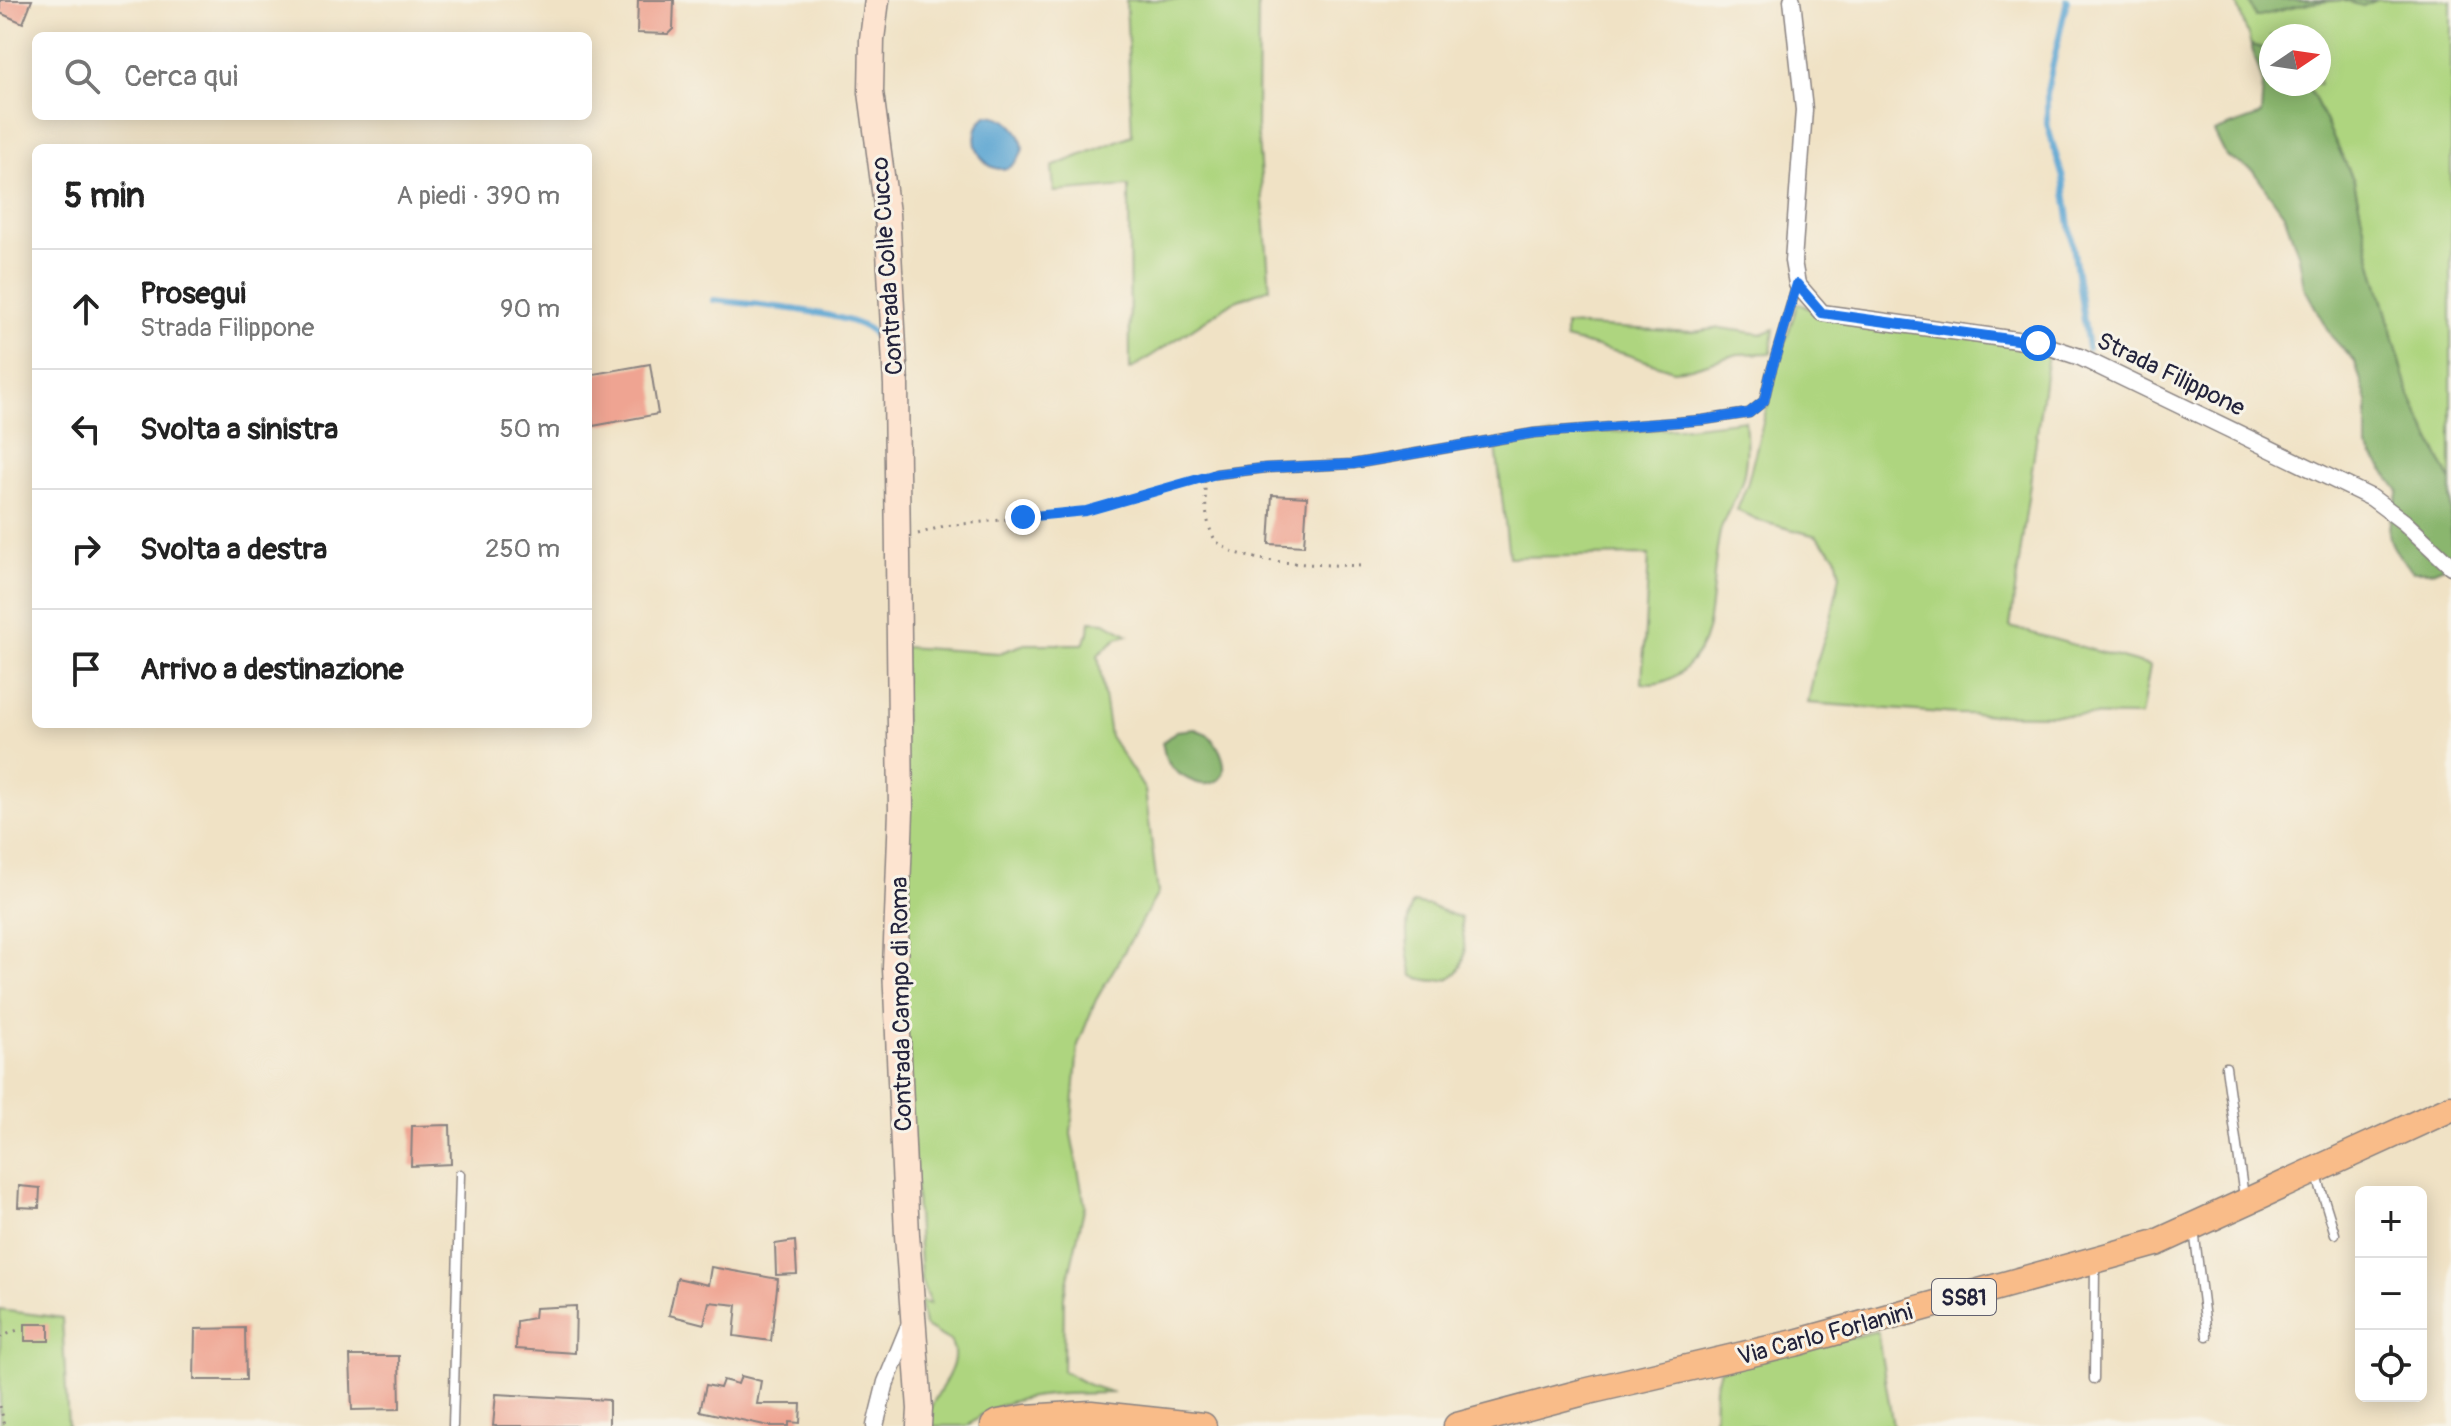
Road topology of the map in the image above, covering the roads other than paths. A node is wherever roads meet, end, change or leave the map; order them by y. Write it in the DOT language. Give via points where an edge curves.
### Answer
graph roads {
  1 [pos="877,0"];
  2 [pos="1792,0"];
  3 [pos="1797,284"];
  4 [pos="1216,474"];
  5 [pos="898,535"];
  6 [pos="2451,566"];
  7 [pos="2226,1067"];
  8 [pos="2451,1108"];
  9 [pos="2315,1170"];
  10 [pos="460,1174"];
  11 [pos="2245,1202"];
  12 [pos="2194,1226"];
  13 [pos="2335,1234"];
  14 [pos="2095,1260"];
  15 [pos="914,1312"];
  16 [pos="2207,1336"];
  17 [pos="2094,1379"];
  18 [pos="453,1426"];
  19 [pos="875,1426"];
  20 [pos="919,1426"];
  21 [pos="994,1426"];
  22 [pos="1203,1426"];
  23 [pos="1457,1426"];
  1 -- 5 [label="street, Contrada Colle Cucco" via="871,92 887,213"];
  2 -- 3 [label="street" via="1804,110 1793,261"];
  3 -- 4 [label="lane" via="1764,401 1749,413 1534,433 1353,464"];
  3 -- 6 [label="street, Strada Filippone" via="1822,313 2038,343 2080,357 2372,498"];
  5 -- 15 [label="street, Contrada Campo di Roma" via="901,811 895,968"];
  7 -- 11 [label="lane"];
  8 -- 9 [label="main road, Via Carlo Forlanini / SS81"];
  9 -- 11 [label="main road, Via Carlo Forlanini / SS81"];
  9 -- 13 [label="lane"];
  10 -- 18 [label="lane"];
  11 -- 12 [label="main road, Via Carlo Forlanini / SS81"];
  12 -- 14 [label="main road, Via Carlo Forlanini / SS81"];
  12 -- 16 [label="lane"];
  14 -- 17 [label="lane"];
  14 -- 23 [label="main road, Via Carlo Forlanini / SS81" via="1795,1343"];
  15 -- 19 [label="street"];
  15 -- 20 [label="street, Contrada Campo di Roma"];
  21 -- 22 [label="main road" via="1026,1418 1091,1414"];
}
